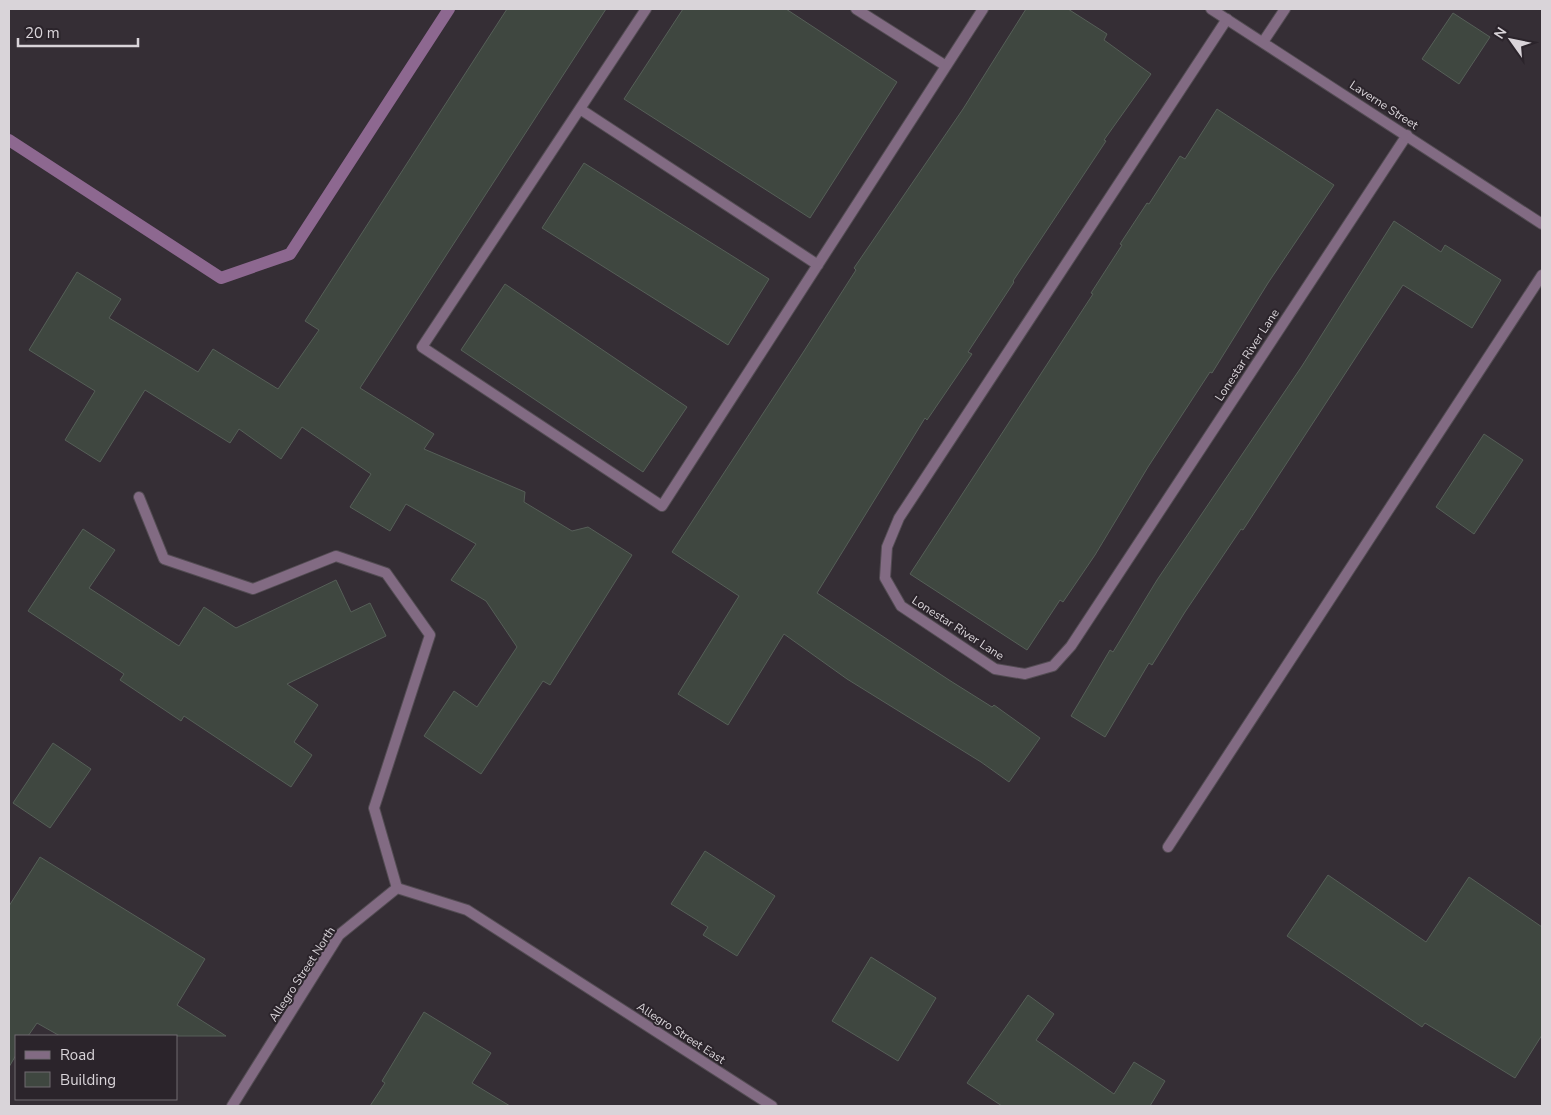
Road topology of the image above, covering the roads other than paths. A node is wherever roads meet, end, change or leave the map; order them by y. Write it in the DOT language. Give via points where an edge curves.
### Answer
graph roads {
  1 [pos="646,9"];
  2 [pos="856,9"];
  3 [pos="983,9"];
  4 [pos="1211,9"];
  5 [pos="1284,9"];
  6 [pos="1226,19"];
  7 [pos="1263,42"];
  8 [pos="946,66"];
  9 [pos="580,109"];
  10 [pos="1407,135"];
  11 [pos="1542,224"];
  12 [pos="818,265"];
  13 [pos="1542,275"];
  14 [pos="139,497"];
  15 [pos="1168,847"];
  16 [pos="397,888"];
  17 [pos="232,1106"];
  18 [pos="772,1106"];
  1 -- 9 [label="street"];
  2 -- 8 [label="street"];
  3 -- 8 [label="street"];
  4 -- 6 [label="street, Laverne Street"];
  5 -- 7 [label="street"];
  6 -- 7 [label="street, Laverne Street"];
  6 -- 10 [label="street, Lonestar River Lane" via="900,518 887,547 885,578 901,606 995,670 1025,674 1053,666 1071,646"];
  7 -- 10 [label="street, Laverne Street"];
  8 -- 12 [label="street"];
  9 -- 12 [label="street"];
  9 -- 12 [label="street" via="422,347 662,506"];
  10 -- 11 [label="street, Laverne Street"];
  13 -- 15 [label="street"];
  14 -- 16 [label="street" via="164,559 253,589 336,556 386,573 430,635 374,808"];
  16 -- 17 [label="street, Allegro Street North" via="339,935"];
  16 -- 18 [label="street, Allegro Street East" via="467,910"];
}
